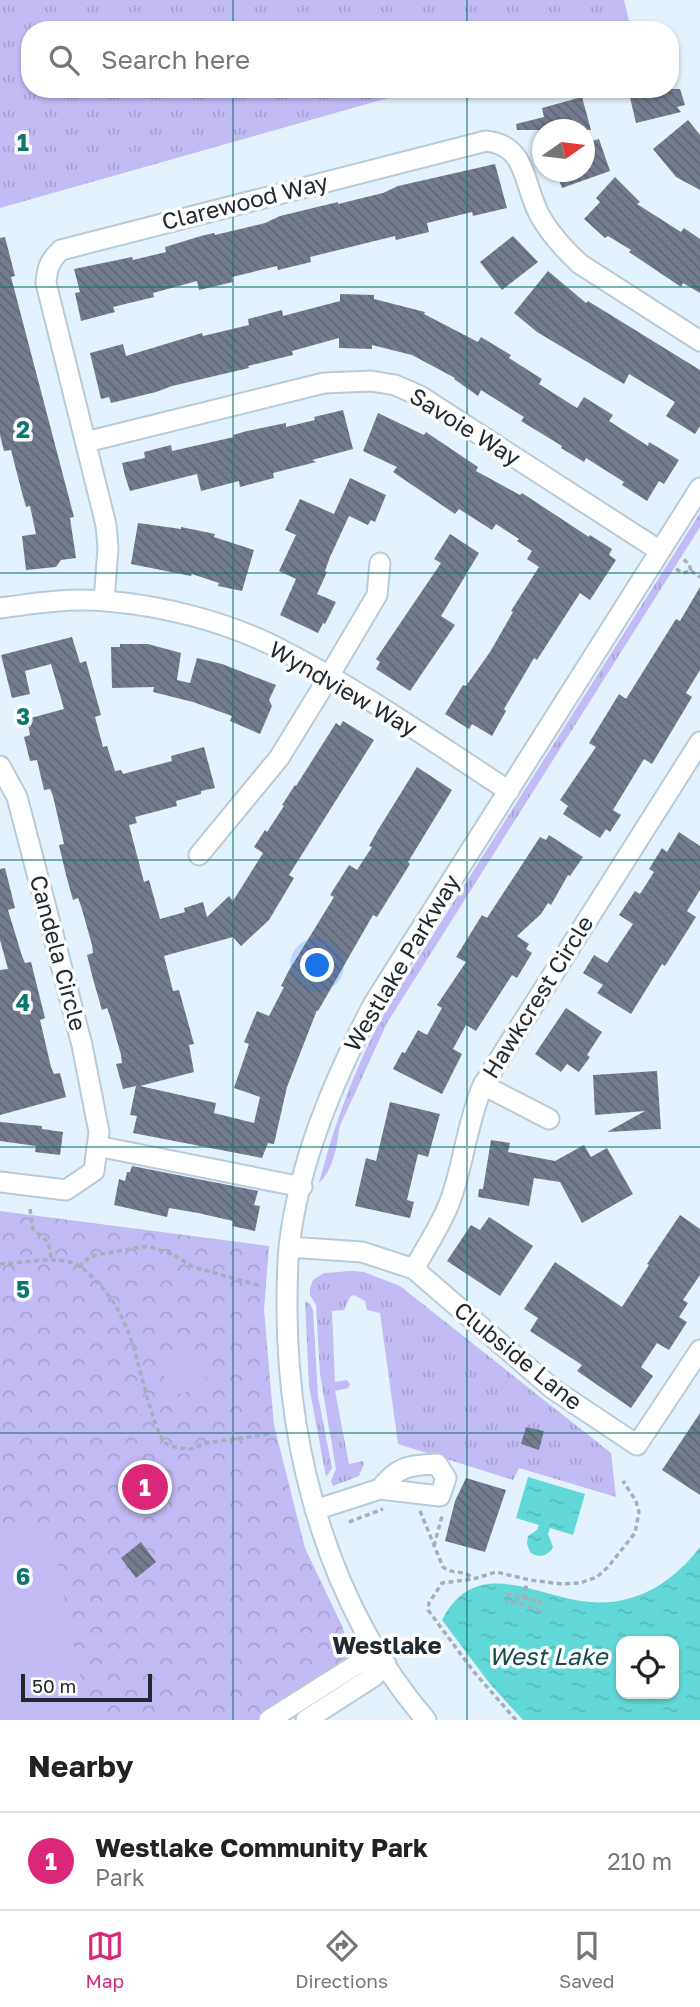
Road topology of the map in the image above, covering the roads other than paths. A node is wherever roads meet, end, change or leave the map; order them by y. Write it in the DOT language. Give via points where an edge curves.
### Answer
graph roads {
  1 [pos="700,341"];
  2 [pos="86,442"];
  3 [pos="700,488"];
  4 [pos="660,551"];
  5 [pos="380,562"];
  6 [pos="104,601"];
  7 [pos="0,608"];
  8 [pos="330,676"];
  9 [pos="700,742"];
  10 [pos="0,766"];
  11 [pos="509,790"];
  12 [pos="199,856"];
  13 [pos="483,1085"];
  14 [pos="549,1119"];
  15 [pos="97,1146"];
  16 [pos="0,1182"];
  17 [pos="302,1187"];
  18 [pos="289,1247"];
  19 [pos="414,1269"];
  20 [pos="700,1350"];
  21 [pos="384,1498"];
  22 [pos="315,1510"];
  23 [pos="386,1664"];
  24 [pos="269,1720"];
  25 [pos="306,1720"];
  26 [pos="426,1720"];
  1 -- 2 [label="street, Clarewood Way" via="566,250 540,216 517,156 499,142 486,141 61,250 52,258 46,283"];
  2 -- 4 [label="street, Savoie Way" via="324,383 347,380 395,385 420,396"];
  2 -- 6 [label="street, Clarewood Way" via="106,525"];
  3 -- 4 [label="street, Westlake Parkway"];
  4 -- 11 [label="street, Westlake Parkway"];
  5 -- 8 [label="street" via="377,595"];
  6 -- 7 [label="street, Wyndview Way"];
  6 -- 8 [label="street, Wyndview Way" via="185,614 234,630"];
  8 -- 11 [label="street, Wyndview Way"];
  8 -- 12 [label="street" via="279,758"];
  9 -- 13 [label="street, Hawkcrest Circle"];
  10 -- 15 [label="street, Candela Circle" via="18,797 80,1039 99,1132"];
  11 -- 17 [label="street, Westlake Parkway" via="374,1003 331,1093"];
  13 -- 14 [label="street"];
  13 -- 19 [label="street, Hawkcrest Circle" via="445,1216"];
  15 -- 16 [label="street, Candela Circle" via="94,1171 66,1189"];
  15 -- 17 [label="street"];
  17 -- 18 [label="street, Westlake Parkway"];
  18 -- 19 [label="street, Clubside Lane" via="362,1252"];
  18 -- 22 [label="street, Westlake Parkway" via="288,1353 293,1408"];
  19 -- 20 [label="street, Clubside Lane" via="553,1389 637,1445"];
  21 -- 22 [label="street"];
  22 -- 23 [label="street, Westlake Parkway" via="349,1599"];
  23 -- 24 [label="street" via="359,1663"];
  23 -- 25 [label="street"];
  23 -- 26 [label="street, Westlake Parkway"];
}
